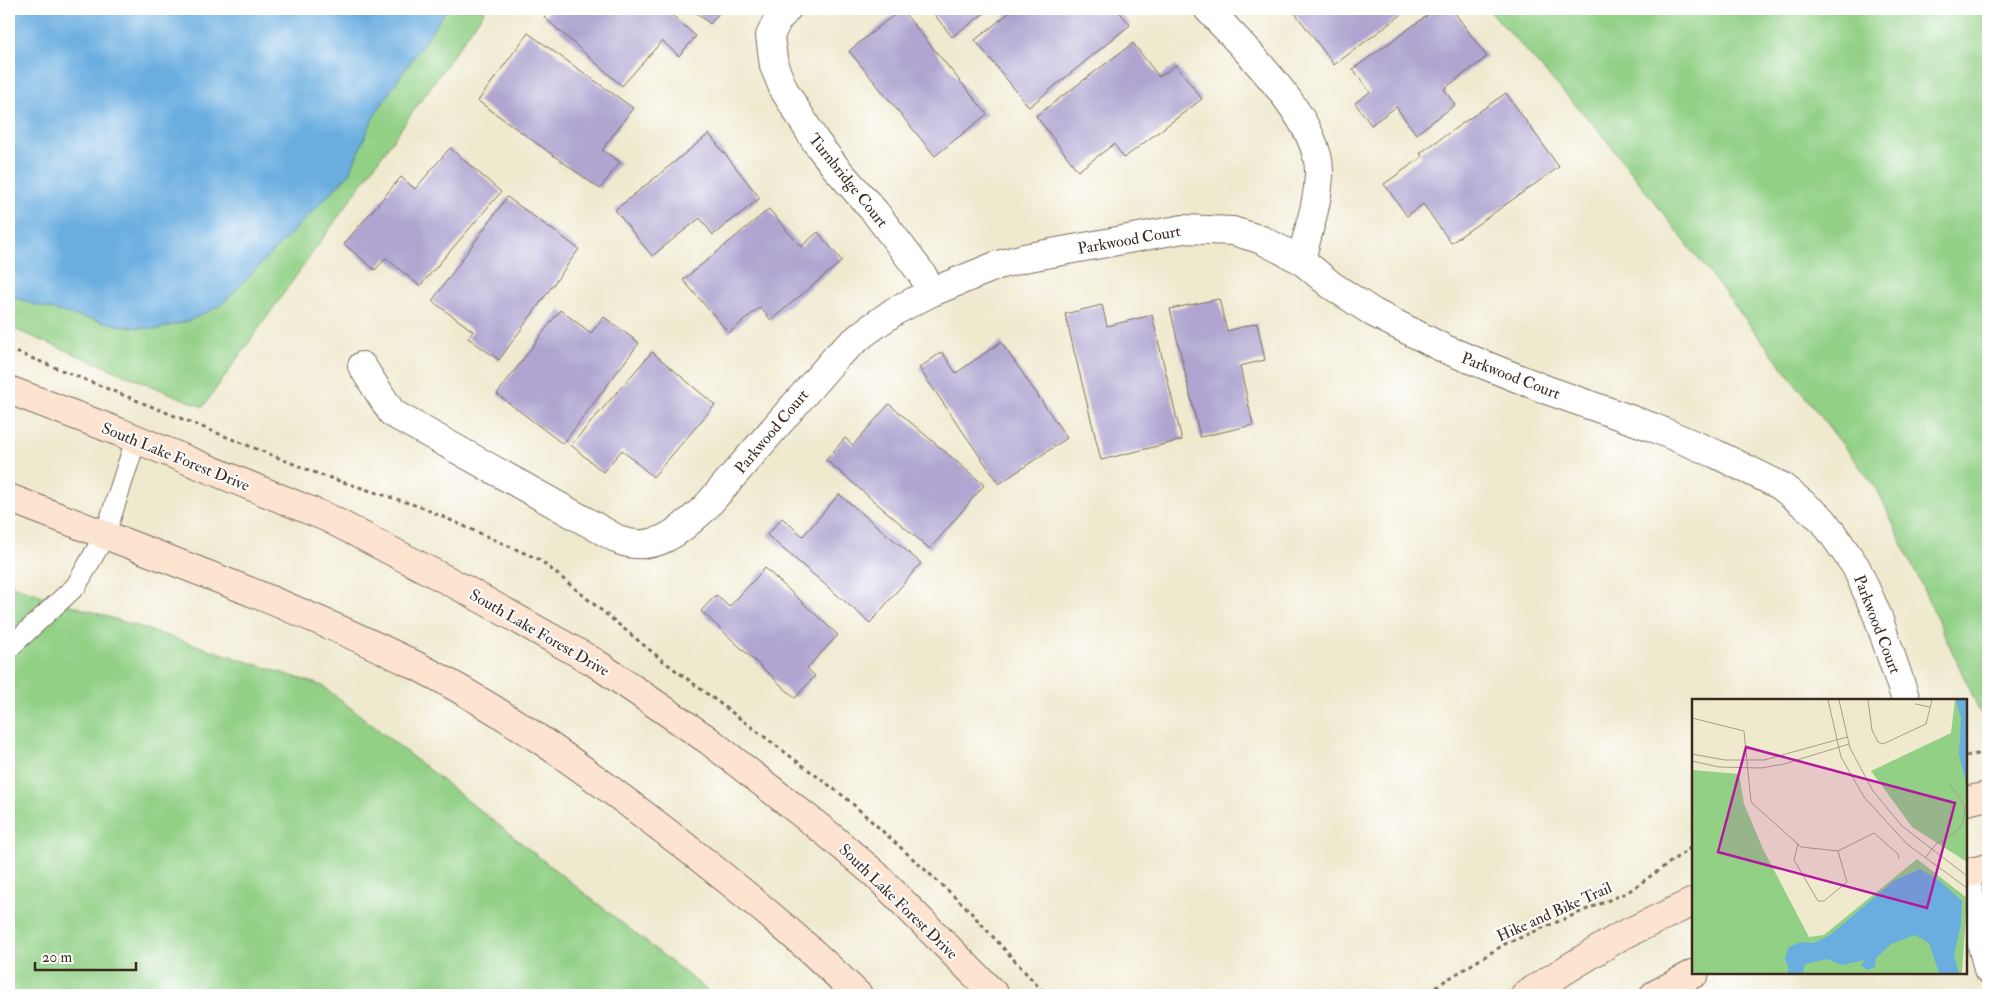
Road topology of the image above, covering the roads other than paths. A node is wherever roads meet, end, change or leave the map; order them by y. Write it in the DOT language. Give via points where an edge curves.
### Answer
graph roads {
  1 [pos="786,9"];
  2 [pos="1208,9"];
  3 [pos="1301,260"];
  4 [pos="932,292"];
  5 [pos="362,366"];
  6 [pos="9,390"];
  7 [pos="136,439"];
  8 [pos="9,498"];
  9 [pos="105,536"];
  10 [pos="9,648"];
  11 [pos="1906,699"];
  12 [pos="1988,796"];
  13 [pos="1967,801"];
  14 [pos="1988,868"];
  15 [pos="1967,873"];
  16 [pos="1967,886"];
  17 [pos="1692,902"];
  18 [pos="1988,970"];
  19 [pos="1693,974"];
  20 [pos="858,995"];
  21 [pos="995,995"];
  22 [pos="1525,995"];
  23 [pos="1654,995"];
  1 -- 4 [label="street, Turnbridge Court" via="770,36 774,66 784,90 816,142 875,212"];
  2 -- 3 [label="street" via="1274,81 1308,133 1316,152 1319,169 1317,194"];
  3 -- 4 [label="street, Parkwood Court" via="1262,240 1233,231 1183,229 1024,258"];
  3 -- 11 [label="street, Parkwood Court" via="1331,285 1374,313 1445,349 1652,427 1781,486 1823,520 1856,567 1878,617"];
  4 -- 5 [label="street, Parkwood Court" via="895,311 838,355 705,508 682,528 650,544 621,541 392,413"];
  6 -- 7 [label="main road, South Lake Forest Drive"];
  7 -- 9 [label="lane"];
  7 -- 21 [label="main road, South Lake Forest Drive" via="328,518 594,662 708,740 836,840 875,874"];
  8 -- 9 [label="main road"];
  9 -- 10 [label="lane" via="76,586"];
  9 -- 20 [label="main road" via="300,612 416,666 510,720 590,774 703,860 762,907"];
  12 -- 13 [label="main road"];
  14 -- 15 [label="main road"];
  16 -- 18 [label="street"];
  17 -- 22 [label="main road" via="1619,936"];
  19 -- 23 [label="main road"];
}
